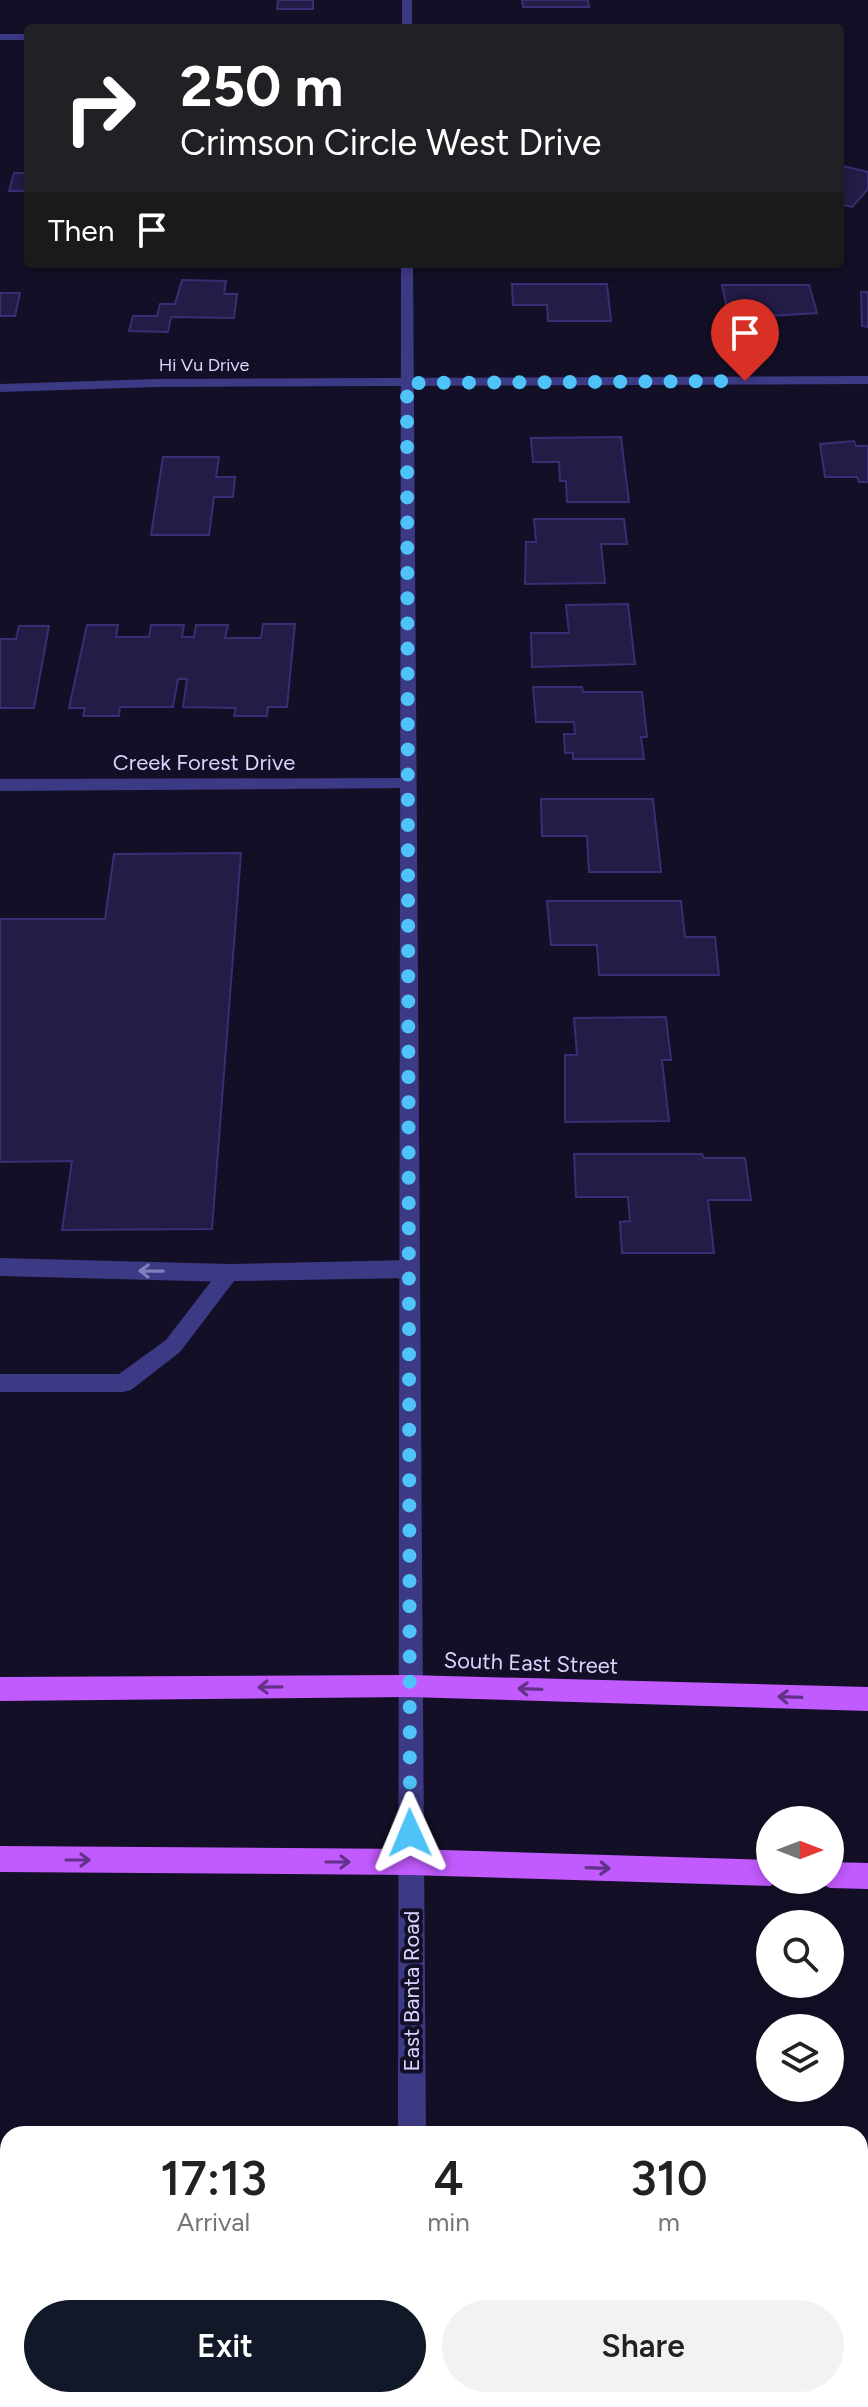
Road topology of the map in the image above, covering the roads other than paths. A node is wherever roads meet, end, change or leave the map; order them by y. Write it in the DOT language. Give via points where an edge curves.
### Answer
graph roads {
  1 [pos="407,0"];
  2 [pos="407,24"];
  3 [pos="0,37"];
  4 [pos="24,37"];
  5 [pos="407,268"];
  6 [pos="868,380"];
  7 [pos="407,383"];
  8 [pos="0,388"];
  9 [pos="408,784"];
  10 [pos="0,785"];
  11 [pos="0,1267"];
  12 [pos="410,1269"];
  13 [pos="229,1273"];
  14 [pos="0,1383"];
  15 [pos="408,1686"];
  16 [pos="0,1689"];
  17 [pos="868,1699"];
  18 [pos="0,1859"];
  19 [pos="410,1862"];
  20 [pos="756,1873"];
  21 [pos="844,1875"];
  22 [pos="868,1876"];
  23 [pos="412,2126"];
  1 -- 2 [label="street"];
  3 -- 4 [label="street"];
  5 -- 7 [label="street, East Banta Road"];
  6 -- 7 [label="street, Hi Vu Drive"];
  7 -- 8 [label="street, Hi Vu Drive"];
  7 -- 9 [label="street, East Banta Road"];
  9 -- 10 [label="street, Creek Forest Drive"];
  9 -- 12 [label="street, East Banta Road"];
  13 -- 11 [label="street, one-way"];
  12 -- 13 [label="street"];
  12 -- 15 [label="street, East Banta Road"];
  13 -- 14 [label="street" via="173,1346 123,1383"];
  15 -- 16 [label="main road, South East Street, one-way"];
  17 -- 15 [label="main road, South East Street, one-way"];
  15 -- 19 [label="street, East Banta Road"];
  18 -- 19 [label="main road, one-way"];
  19 -- 20 [label="main road, one-way"];
  19 -- 23 [label="street, East Banta Road"];
  21 -- 22 [label="main road"];
}
